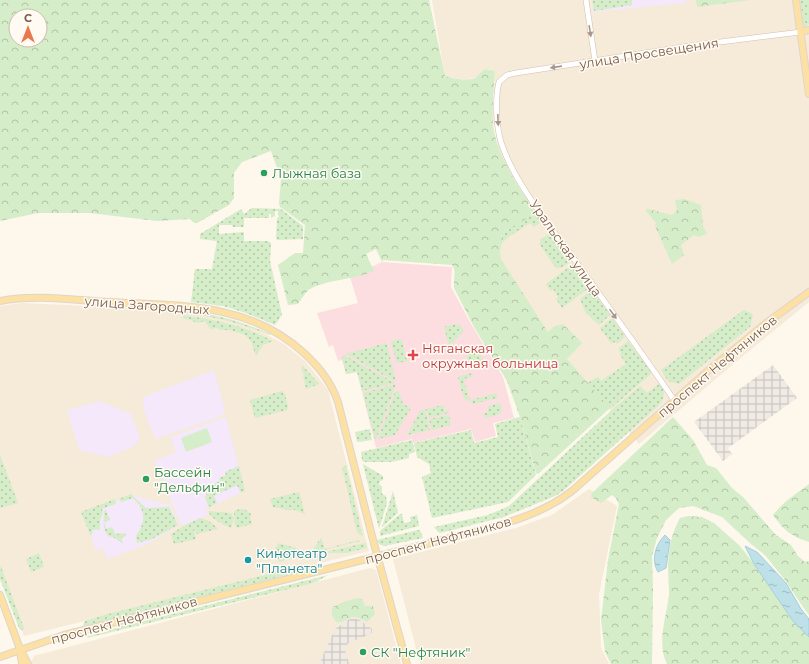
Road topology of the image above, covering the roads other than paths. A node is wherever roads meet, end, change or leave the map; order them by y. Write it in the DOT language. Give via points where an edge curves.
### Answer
graph roads {
  1 [pos="586,0"];
  2 [pos="796,0"];
  3 [pos="809,30"];
  4 [pos="801,32"];
  5 [pos="595,62"];
  6 [pos="500,82"];
  7 [pos="809,94"];
  8 [pos="809,292"];
  9 [pos="0,301"];
  10 [pos="674,400"];
  11 [pos="377,556"];
  12 [pos="0,595"];
  13 [pos="20,649"];
  14 [pos="0,657"];
  15 [pos="22,664"];
  16 [pos="28,664"];
  17 [pos="407,664"];
  1 -- 5 [label="street, one-way"];
  2 -- 4 [label="main road"];
  3 -- 4 [label="main road"];
  4 -- 5 [label="street, улица Просвещения" via="703,44"];
  4 -- 7 [label="main road"];
  5 -- 6 [label="street, улица Просвещения, one-way" via="516,72 507,75"];
  6 -- 10 [label="street, Уральская улица, one-way" via="497,114 499,134 503,150 513,170"];
  8 -- 10 [label="main road, проспект Нефтяников" via="737,347"];
  9 -- 11 [label="main road, улица Загородных" via="32,298 204,308 235,314 285,338 322,371 335,394"];
  10 -- 11 [label="main road, проспект Нефтяников" via="572,491 547,508 489,528"];
  11 -- 13 [label="main road, проспект Нефтяников" via="64,635"];
  11 -- 17 [label="main road, улица Загородных"];
  12 -- 13 [label="main road"];
  13 -- 14 [label="main road, проспект Нефтяников"];
  13 -- 15 [label="main road"];
  13 -- 16 [label="main road"];
}
